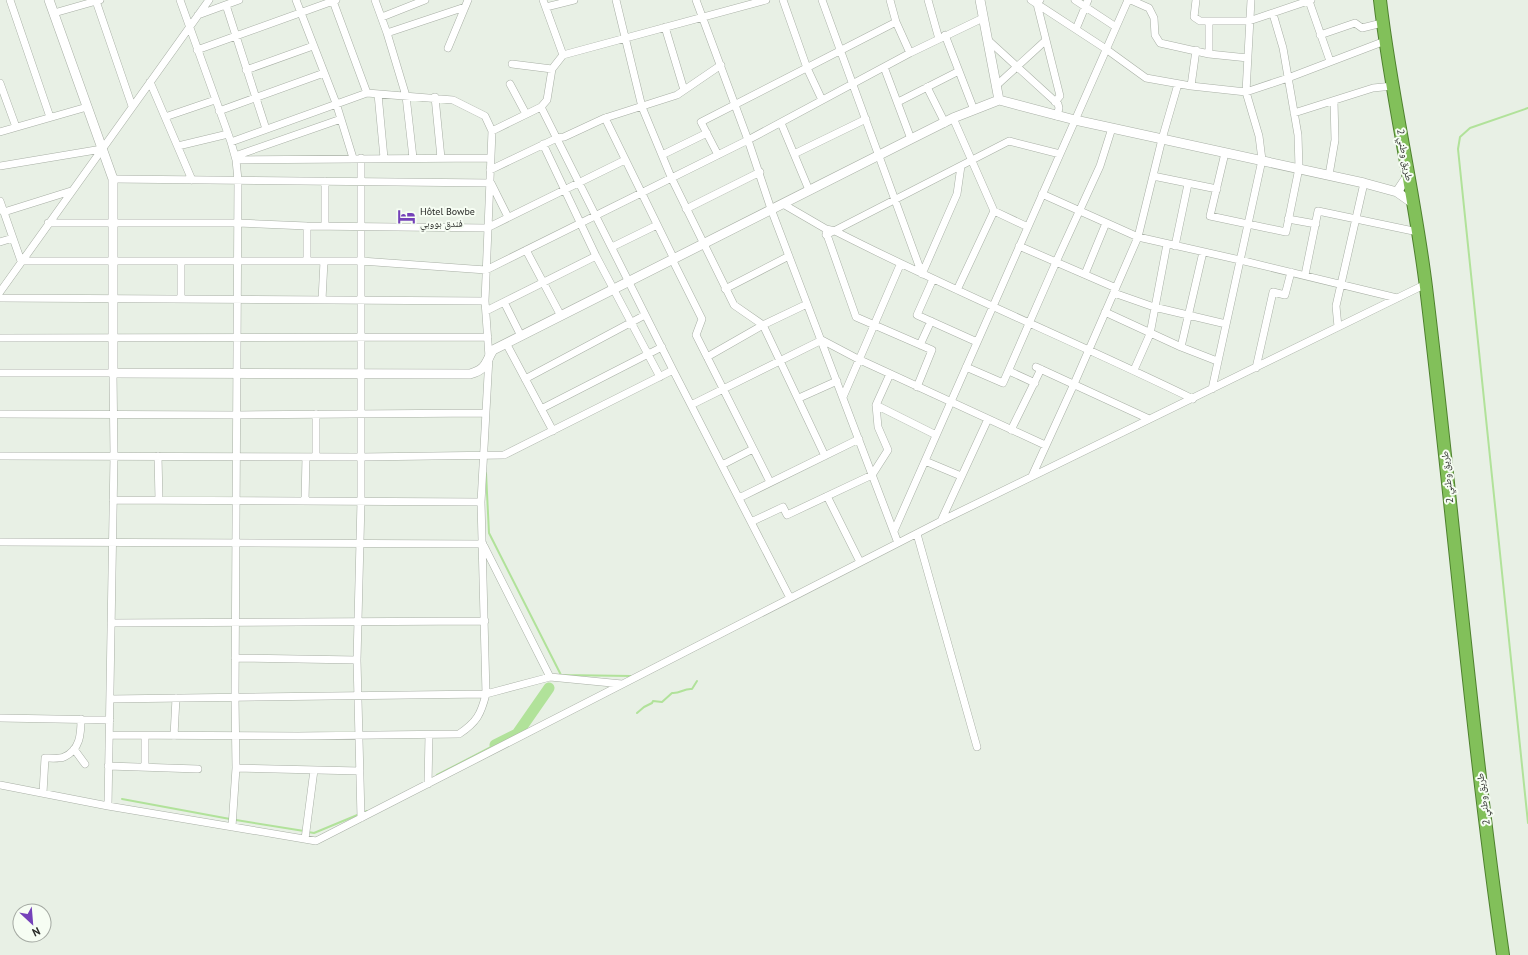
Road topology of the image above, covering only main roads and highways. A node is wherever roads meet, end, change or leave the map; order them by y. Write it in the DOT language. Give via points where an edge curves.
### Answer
graph roads {
  1 [pos="1380,0"];
  2 [pos="1503,955"];
  1 -- 2 [label="highway, طريق وطني 2" via="1426,284"];
}
